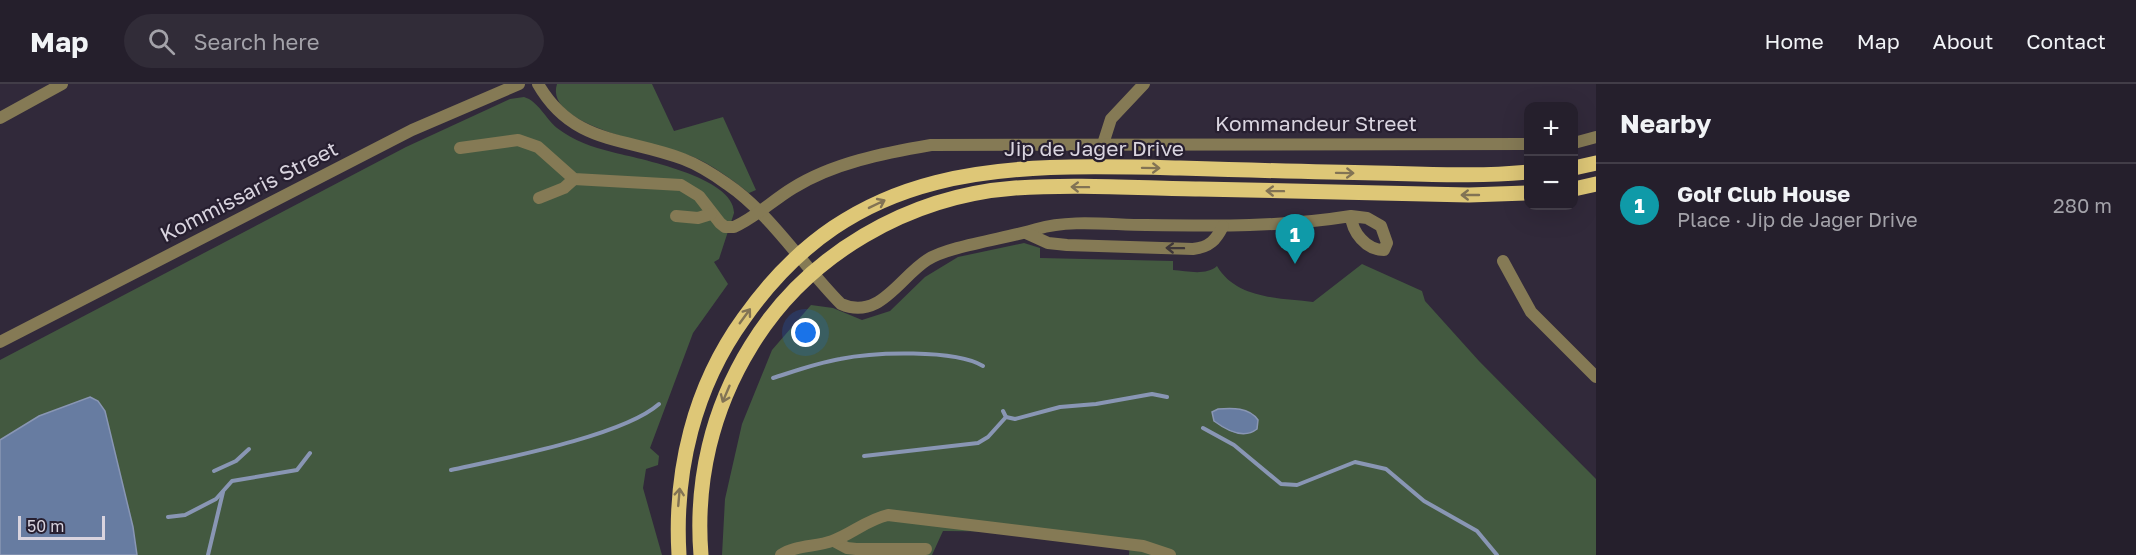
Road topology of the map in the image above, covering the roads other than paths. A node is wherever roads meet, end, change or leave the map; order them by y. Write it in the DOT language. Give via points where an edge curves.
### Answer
graph roads {
  1 [pos="62,84"];
  2 [pos="519,84"];
  3 [pos="538,84"];
  4 [pos="1144,84"];
  5 [pos="0,118"];
  6 [pos="1596,137"];
  7 [pos="1578,142"];
  8 [pos="1103,144"];
  9 [pos="1524,144"];
  10 [pos="460,148"];
  11 [pos="1596,163"];
  12 [pos="1578,167"];
  13 [pos="1524,172"];
  14 [pos="574,179"];
  15 [pos="1596,184"];
  16 [pos="1578,188"];
  17 [pos="1524,193"];
  18 [pos="539,198"];
  19 [pos="758,212"];
  20 [pos="711,214"];
  21 [pos="676,216"];
  22 [pos="1351,216"];
  23 [pos="1223,226"];
  24 [pos="1026,233"];
  25 [pos="798,257"];
  26 [pos="1503,261"];
  27 [pos="813,273"];
  28 [pos="0,342"];
  29 [pos="1596,377"];
  30 [pos="834,541"];
  31 [pos="926,549"];
  32 [pos="679,555"];
  33 [pos="701,555"];
  34 [pos="781,555"];
  35 [pos="1170,555"];
  1 -- 5 [label="street"];
  2 -- 28 [label="street, Kommissaris Street" via="412,130"];
  3 -- 19 [label="street" via="553,108 571,124 598,136 684,159 731,186"];
  4 -- 8 [label="street" via="1111,119"];
  6 -- 7 [label="street"];
  8 -- 9 [label="street, Kommandeur Street"];
  8 -- 19 [label="street, Kommandeur Street" via="967,143 891,152 853,162 795,186"];
  10 -- 14 [label="street" via="505,140 528,141"];
  11 -- 12 [label="main road"];
  25 -- 13 [label="main road, Jip de Jager Drive, one-way" via="837,227 893,196 947,178 988,171 1062,166 1417,174"];
  14 -- 18 [label="street" via="564,188"];
  14 -- 20 [label="street" via="681,185 699,196"];
  15 -- 16 [label="main road"];
  17 -- 27 [label="main road, Jip de Jager Drive, one-way" via="1014,188 945,200 905,214 858,239"];
  19 -- 20 [label="street, Kommandeur Street" via="734,227 725,227"];
  19 -- 25 [label="street"];
  20 -- 21 [label="street" via="698,218"];
  22 -- 23 [label="street" via="1275,226"];
  23 -- 24 [label="street" via="1071,225"];
  23 -- 24 [label="street, one-way" via="1212,243 1193,249 1067,245 1048,243"];
  24 -- 27 [label="street" via="929,258 870,308 841,304"];
  25 -- 27 [label="street"];
  32 -- 25 [label="main road, Jip de Jager Drive, one-way" via="682,472 692,426 708,381 751,308"];
  26 -- 29 [label="street" via="1532,312"];
  27 -- 33 [label="main road, Jip de Jager Drive, one-way" via="767,322 725,397 706,456"];
  30 -- 31 [label="street" via="856,549"];
  30 -- 34 [label="street"];
  30 -- 35 [label="street" via="866,521 899,515 1143,546"];
}
